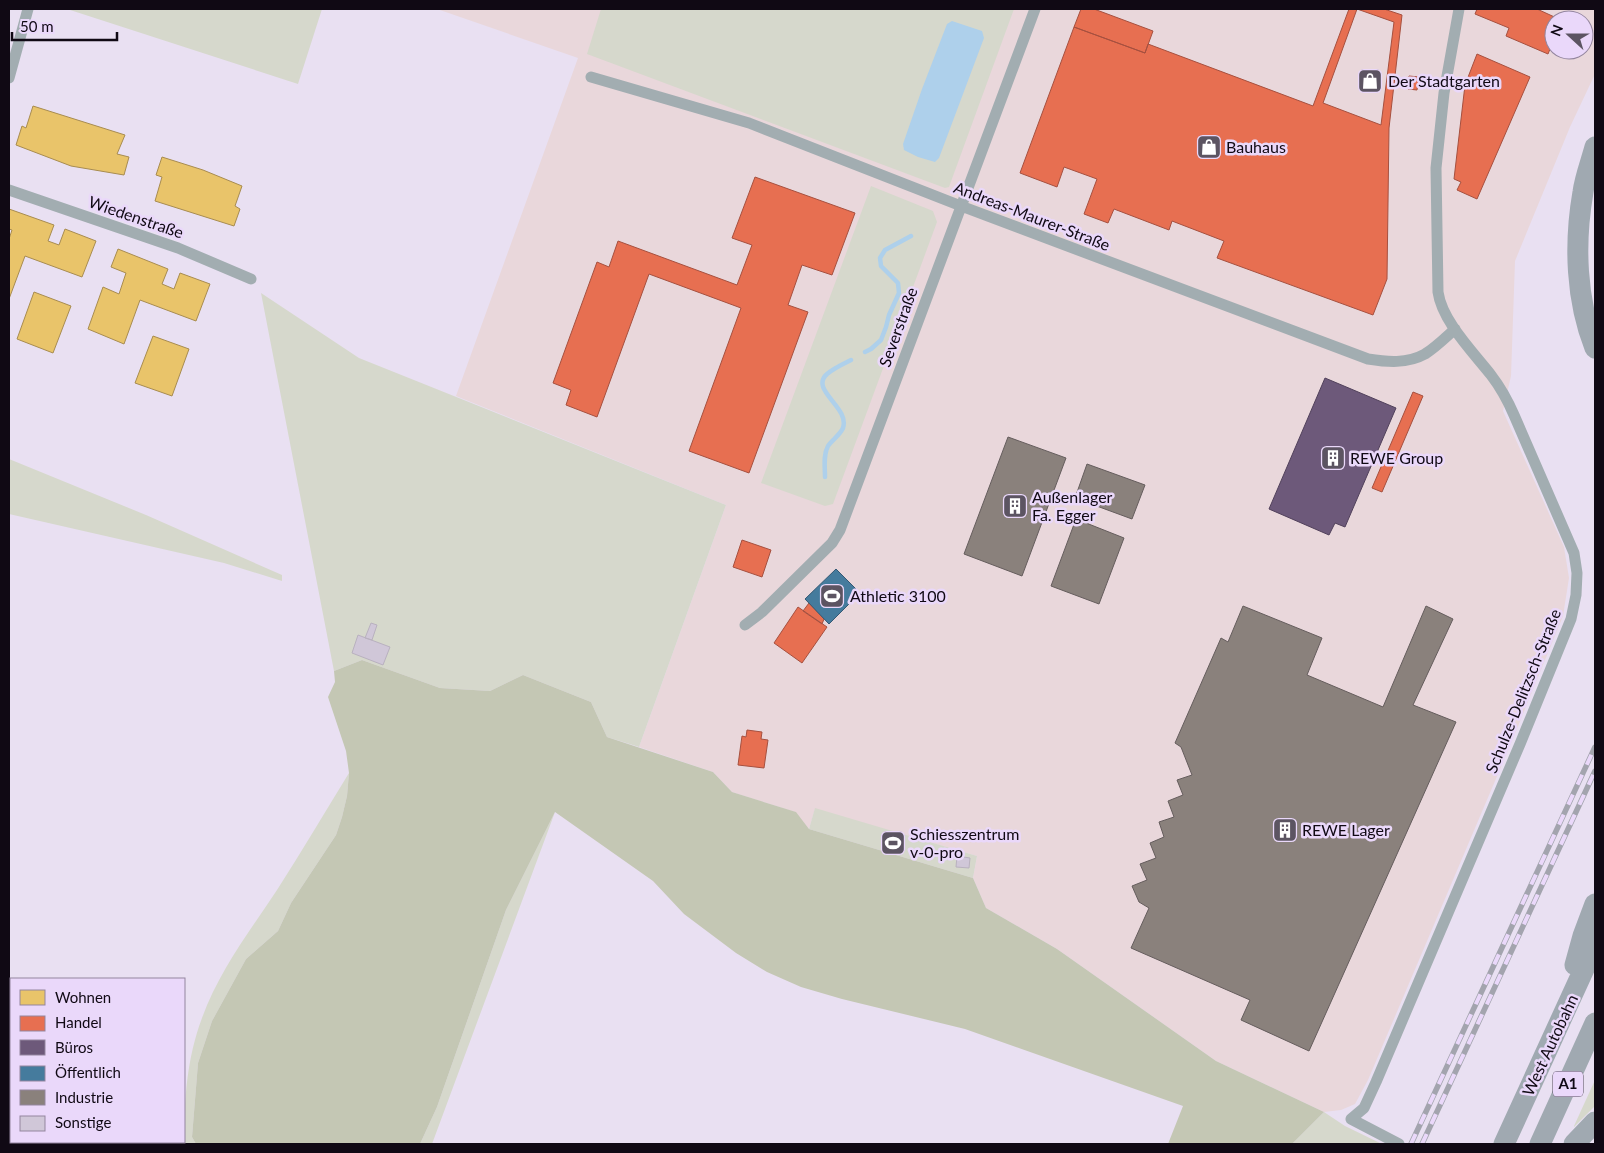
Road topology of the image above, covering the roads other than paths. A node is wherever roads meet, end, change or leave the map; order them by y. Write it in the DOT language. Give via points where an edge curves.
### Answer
graph roads {
  1 [pos="28,9"];
  2 [pos="1035,9"];
  3 [pos="1459,9"];
  4 [pos="591,77"];
  5 [pos="9,78"];
  6 [pos="1595,148"];
  7 [pos="9,190"];
  8 [pos="961,206"];
  9 [pos="251,279"];
  10 [pos="1455,329"];
  11 [pos="1595,348"];
  12 [pos="745,625"];
  13 [pos="1595,904"];
  14 [pos="1595,945"];
  15 [pos="1595,1023"];
  16 [pos="1557,1028"];
  17 [pos="1595,1122"];
  18 [pos="1399,1144"];
  19 [pos="1504,1144"];
  20 [pos="1540,1144"];
  21 [pos="1574,1144"];
  1 -- 5 [label="street"];
  2 -- 8 [label="street, Severstraße"];
  3 -- 10 [label="street, Schulze-Delitzsch-Straße" via="1444,93 1436,168 1438,292 1441,308"];
  4 -- 8 [label="street, Andreas-Maurer-Straße" via="749,123"];
  6 -- 11 [label="highway" via="1583,191 1578,247 1581,294 1588,331"];
  7 -- 9 [label="street, Wiedenstraße" via="178,248"];
  8 -- 10 [label="street, Andreas-Maurer-Straße" via="1368,360 1403,361 1425,354"];
  8 -- 12 [label="street, Severstraße" via="840,530 832,543"];
  10 -- 18 [label="street, Schulze-Delitzsch-Straße" via="1504,393 1574,553 1578,573 1572,619 1528,726 1376,1082 1364,1108 1351,1119"];
  13 -- 16 [label="highway"];
  14 -- 16 [label="highway, West Autobahn / A1"];
  15 -- 20 [label="highway, West Autobahn / A1"];
  16 -- 19 [label="highway, West Autobahn / A1"];
  17 -- 21 [label="highway"];
}
